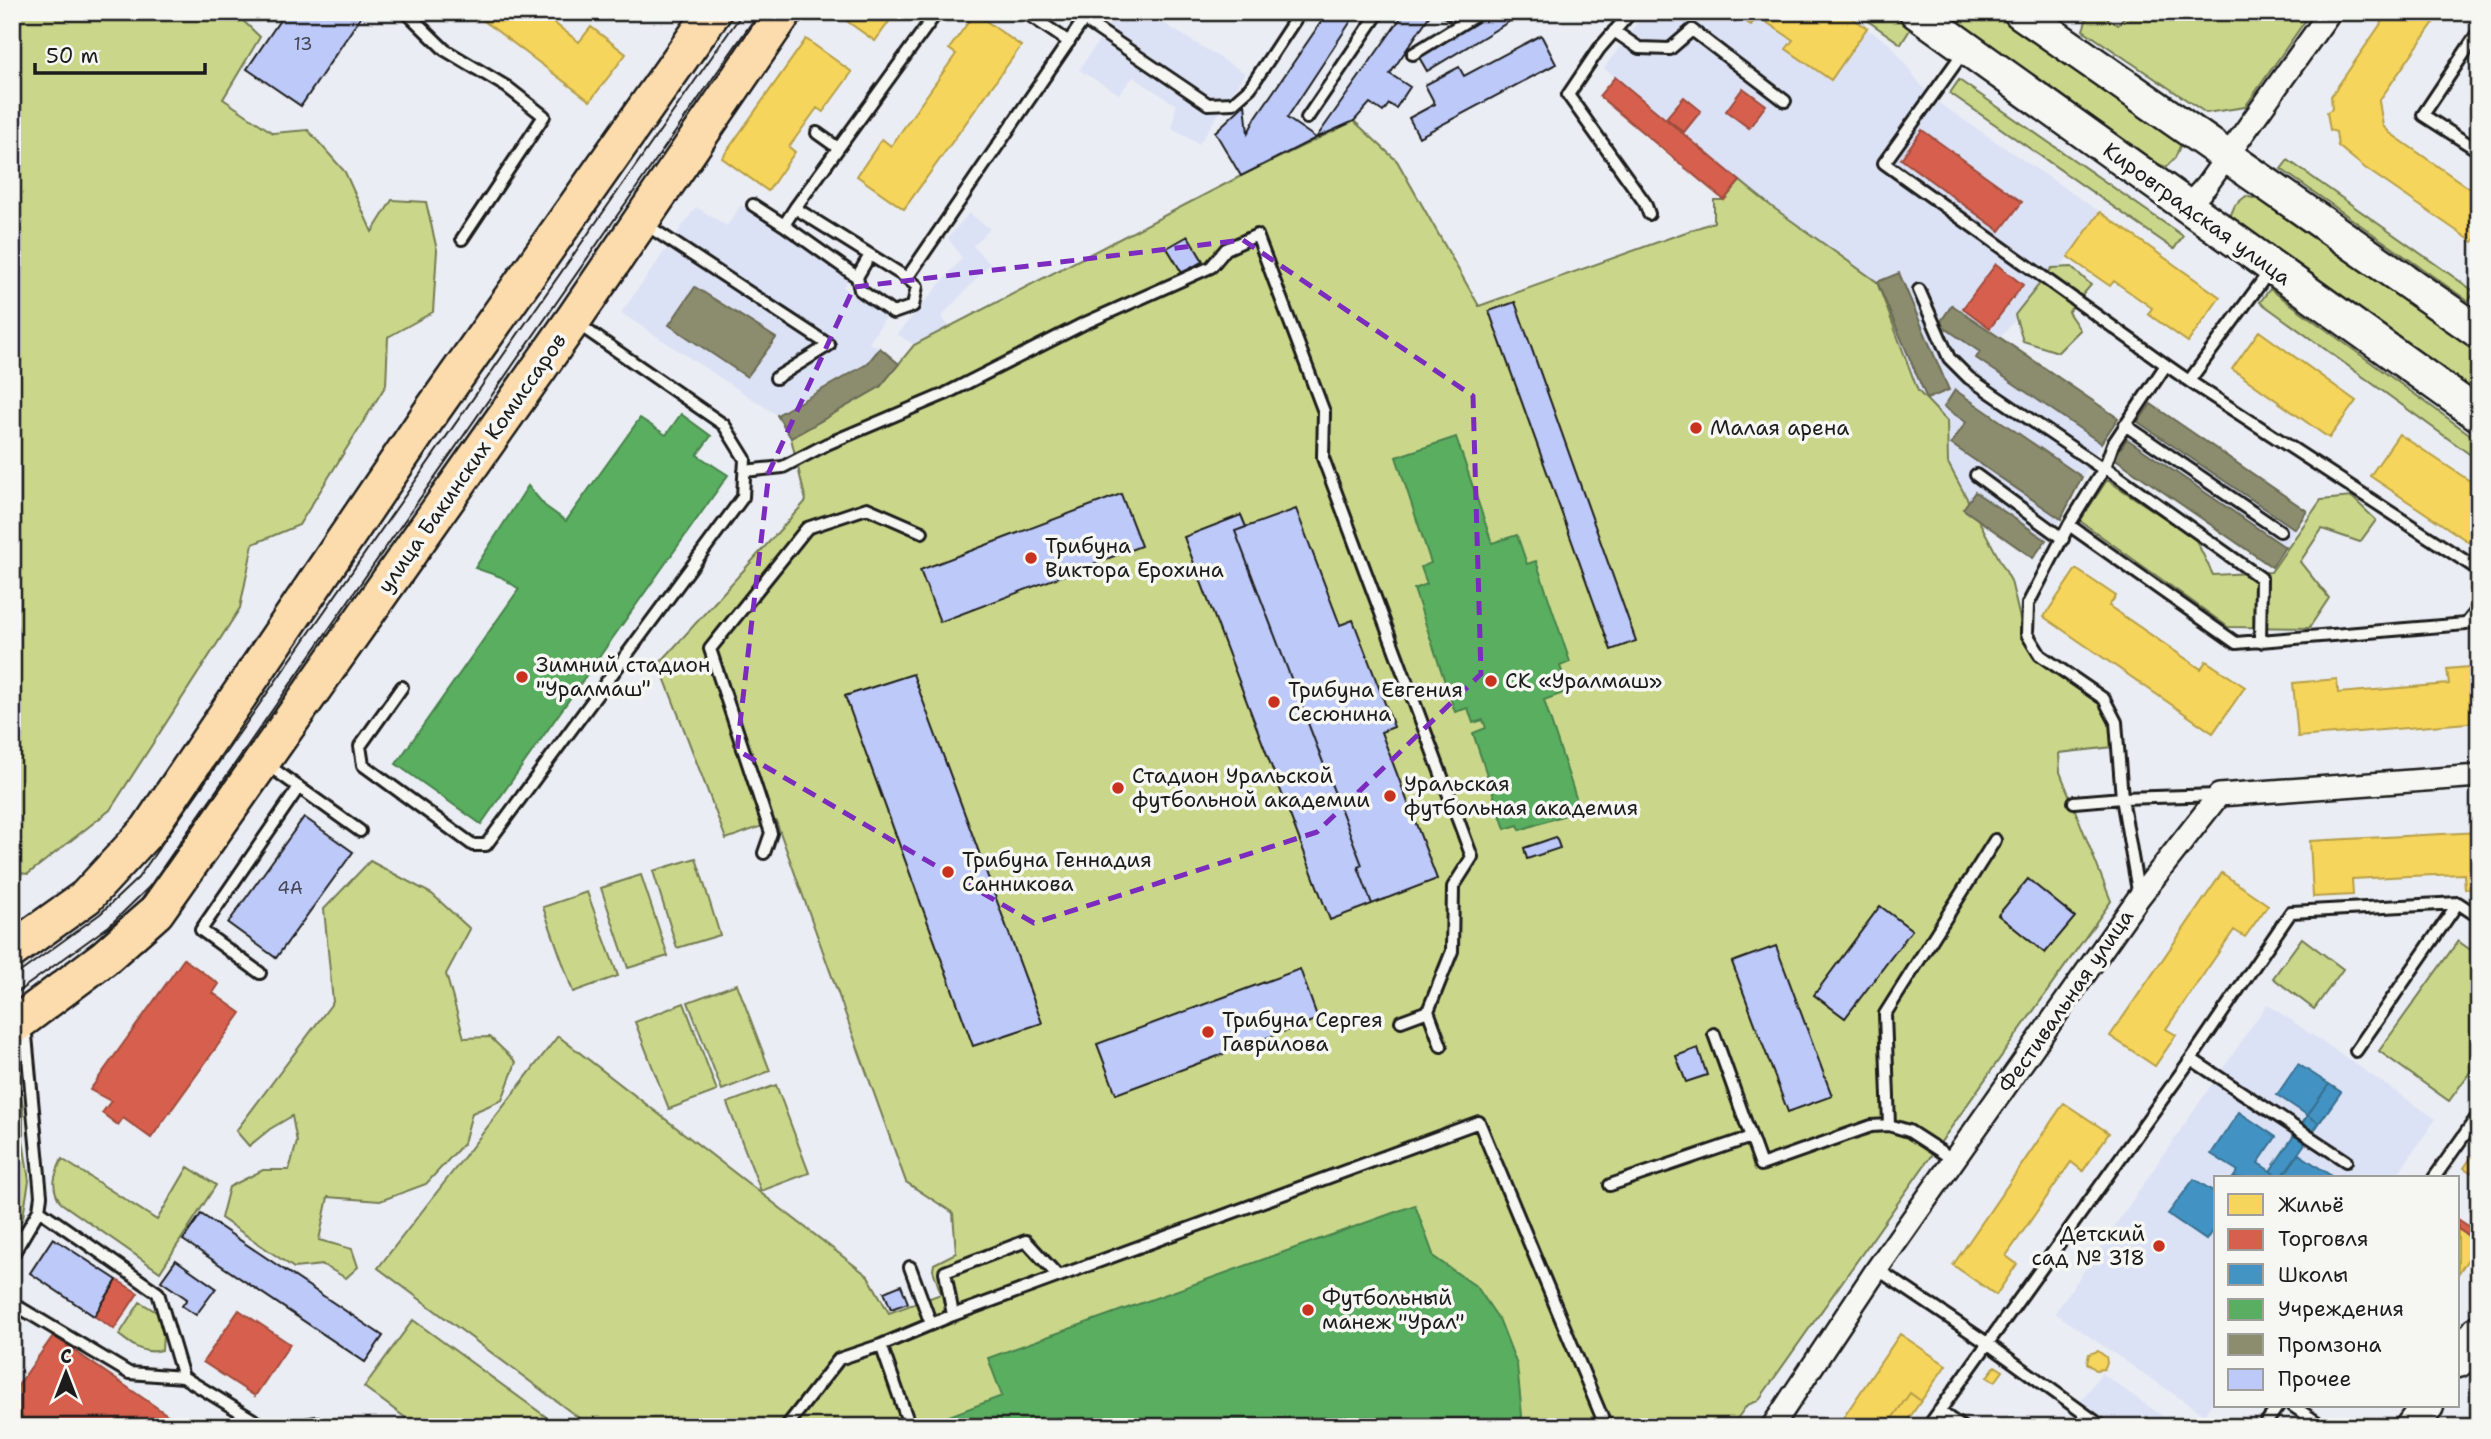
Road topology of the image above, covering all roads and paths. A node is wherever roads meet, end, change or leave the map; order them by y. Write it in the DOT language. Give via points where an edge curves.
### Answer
graph roads {
  1 [pos="406,12"];
  2 [pos="713,12"];
  3 [pos="784,12"];
  4 [pos="937,12"];
  5 [pos="1025,12"];
  6 [pos="1300,12"];
  7 [pos="1379,12"];
  8 [pos="1481,12"];
  9 [pos="1916,12"];
  10 [pos="2020,12"];
  11 [pos="1628,13"];
  12 [pos="2327,13"];
  13 [pos="1086,16"];
  14 [pos="1614,31"];
  15 [pos="2479,31"];
  16 [pos="1069,42"];
  17 [pos="1967,48"];
  18 [pos="1413,54"];
  19 [pos="1785,101"];
  20 [pos="1307,118"];
  21 [pos="817,133"];
  22 [pos="838,148"];
  23 [pos="2479,151"];
  24 [pos="2227,157"];
  25 [pos="753,205"];
  26 [pos="2187,207"];
  27 [pos="795,208"];
  28 [pos="1649,214"];
  29 [pos="640,220"];
  30 [pos="785,225"];
  31 [pos="462,239"];
  32 [pos="870,255"];
  33 [pos="2272,267"];
  34 [pos="857,277"];
  35 [pos="907,278"];
  36 [pos="1919,290"];
  37 [pos="573,320"];
  38 [pos="2479,332"];
  39 [pos="2166,365"];
  40 [pos="776,378"];
  41 [pos="2189,381"];
  42 [pos="2479,415"];
  43 [pos="2125,425"];
  44 [pos="2104,468"];
  45 [pos="744,471"];
  46 [pos="1976,475"];
  47 [pos="2069,525"];
  48 [pos="2280,531"];
  49 [pos="922,532"];
  50 [pos="2063,539"];
  51 [pos="2479,570"];
  52 [pos="2479,608"];
  53 [pos="2260,642"];
  54 [pos="402,687"];
  55 [pos="262,761"];
  56 [pos="2479,776"];
  57 [pos="299,788"];
  58 [pos="2219,795"];
  59 [pos="2122,798"];
  60 [pos="2074,802"];
  61 [pos="360,831"];
  62 [pos="1995,840"];
  63 [pos="764,853"];
  64 [pos="2139,897"];
  65 [pos="2458,903"];
  66 [pos="2479,917"];
  67 [pos="12,950"];
  68 [pos="260,973"];
  69 [pos="1428,1011"];
  70 [pos="1401,1021"];
  71 [pos="18,1022"];
  72 [pos="1714,1034"];
  73 [pos="1441,1046"];
  74 [pos="2356,1051"];
  75 [pos="2191,1059"];
  76 [pos="2479,1114"];
  77 [pos="1889,1125"];
  78 [pos="1751,1137"];
  79 [pos="1954,1160"];
  80 [pos="2346,1161"];
  81 [pos="2435,1176"];
  82 [pos="1609,1185"];
  83 [pos="38,1210"];
  84 [pos="12,1256"];
  85 [pos="910,1267"];
  86 [pos="1877,1269"];
  87 [pos="1058,1276"];
  88 [pos="12,1303"];
  89 [pos="953,1315"];
  90 [pos="931,1324"];
  91 [pos="1987,1343"];
  92 [pos="881,1345"];
  93 [pos="183,1377"];
  94 [pos="2277,1408"];
  95 [pos="2296,1408"];
  96 [pos="2426,1408"];
  97 [pos="1939,1411"];
  98 [pos="265,1427"];
  99 [pos="292,1427"];
  100 [pos="323,1427"];
  101 [pos="786,1427"];
  102 [pos="910,1427"];
  103 [pos="1606,1427"];
  104 [pos="1773,1427"];
  105 [pos="1928,1427"];
  106 [pos="1962,1427"];
  107 [pos="2103,1427"];
  108 [pos="2263,1427"];
  109 [pos="2324,1427"];
  110 [pos="2412,1427"];
  1 -- 31 [label="lane" via="445,50 544,116"];
  2 -- 67 [label="main road" via="429,415 148,830 86,897"];
  3 -- 29 [label="main road, улица Бакинских Комиссаров"];
  4 -- 22 [label="lane"];
  5 -- 16 [label="lane"];
  6 -- 13 [label="lane" via="1250,88 1233,103 1208,103"];
  7 -- 20 [label="lane"];
  8 -- 18 [label="lane"];
  9 -- 17 [label="main road, Кировградская улица"];
  10 -- 24 [label="main road"];
  11 -- 14 [label="lane"];
  12 -- 24 [label="street"];
  13 -- 16 [label="lane"];
  14 -- 19 [label="lane" via="1639,48 1671,49 1692,30"];
  14 -- 28 [label="lane" via="1568,95"];
  15 -- 23 [label="lane" via="2423,115"];
  16 -- 35 [label="lane"];
  17 -- 26 [label="main road, Кировградская улица"];
  17 -- 39 [label="lane" via="1884,163"];
  21 -- 22 [label="lane"];
  22 -- 27 [label="lane"];
  24 -- 26 [label="street"];
  24 -- 38 [label="main road"];
  25 -- 30 [label="lane"];
  26 -- 33 [label="main road, Кировградская улица"];
  27 -- 30 [label="lane"];
  27 -- 32 [label="lane"];
  29 -- 37 [label="main road, улица Бакинских Комиссаров"];
  29 -- 40 [label="lane" via="829,345"];
  30 -- 34 [label="lane"];
  32 -- 34 [label="lane"];
  32 -- 35 [label="lane"];
  33 -- 41 [label="lane"];
  33 -- 42 [label="main road, Кировградская улица"];
  34 -- 35 [label="lane" via="860,290 893,313 912,306 917,286"];
  36 -- 44 [label="lane" via="1949,358 1969,379"];
  37 -- 45 [label="lane" via="723,425 745,460"];
  37 -- 55 [label="main road, улица Бакинских Комиссаров"];
  39 -- 41 [label="lane"];
  39 -- 43 [label="lane"];
  41 -- 51 [label="lane"];
  43 -- 44 [label="lane"];
  43 -- 48 [label="lane"];
  44 -- 47 [label="lane"];
  44 -- 53 [label="lane" via="2261,578"];
  45 -- 54 [label="lane" via="743,497 486,845 472,845 363,765 360,746"];
  45 -- 69 [label="lane" via="783,467 945,394 1083,324 1211,267 1226,249 1257,235 1324,412 1323,458 1472,857 1453,887 1452,951"];
  46 -- 50 [label="lane"];
  47 -- 50 [label="lane"];
  47 -- 53 [label="lane" via="2236,643"];
  49 -- 63 [label="lane" via="867,508 807,528 710,649 771,833"];
  50 -- 59 [label="lane" via="2028,604 2027,634 2040,655 2104,699 2116,722"];
  52 -- 53 [label="lane" via="2466,624"];
  55 -- 57 [label="lane"];
  55 -- 71 [label="main road, улица Бакинских Комиссаров" via="156,912 104,958"];
  56 -- 58 [label="street"];
  57 -- 61 [label="lane"];
  57 -- 68 [label="lane" via="201,930"];
  58 -- 59 [label="lane"];
  58 -- 64 [label="street, Фестивальная улица"];
  59 -- 60 [label="lane"];
  59 -- 64 [label="lane"];
  62 -- 77 [label="lane" via="1885,1014"];
  64 -- 79 [label="street, Фестивальная улица"];
  65 -- 66 [label="lane"];
  65 -- 74 [label="lane"];
  65 -- 75 [label="lane" via="2291,912"];
  69 -- 70 [label="lane"];
  69 -- 73 [label="lane"];
  71 -- 83 [label="lane" via="28,1043 41,1196"];
  72 -- 78 [label="lane"];
  75 -- 80 [label="lane"];
  75 -- 91 [label="lane"];
  76 -- 81 [label="lane"];
  77 -- 78 [label="lane" via="1871,1126 1761,1165"];
  77 -- 79 [label="lane" via="1909,1131"];
  78 -- 82 [label="lane"];
  79 -- 86 [label="street, Фестивальная улица"];
  83 -- 84 [label="lane"];
  83 -- 93 [label="lane" via="158,1293"];
  85 -- 90 [label="lane"];
  86 -- 91 [label="lane"];
  86 -- 104 [label="street, Фестивальная улица"];
  87 -- 89 [label="lane"];
  87 -- 89 [label="lane" via="1026,1241 945,1272"];
  87 -- 103 [label="lane" via="1479,1122"];
  88 -- 93 [label="lane" via="129,1373"];
  89 -- 90 [label="lane"];
  90 -- 92 [label="lane"];
  91 -- 97 [label="lane"];
  91 -- 107 [label="lane"];
  92 -- 101 [label="lane" via="839,1359"];
  92 -- 102 [label="lane"];
  93 -- 98 [label="lane"];
  94 -- 108 [label="lane"];
  95 -- 109 [label="lane"];
  96 -- 110 [label="main road"];
  97 -- 105 [label="lane"];
  97 -- 106 [label="lane"];
  99 -- 100 [label="lane" via="317,1423"];
}
